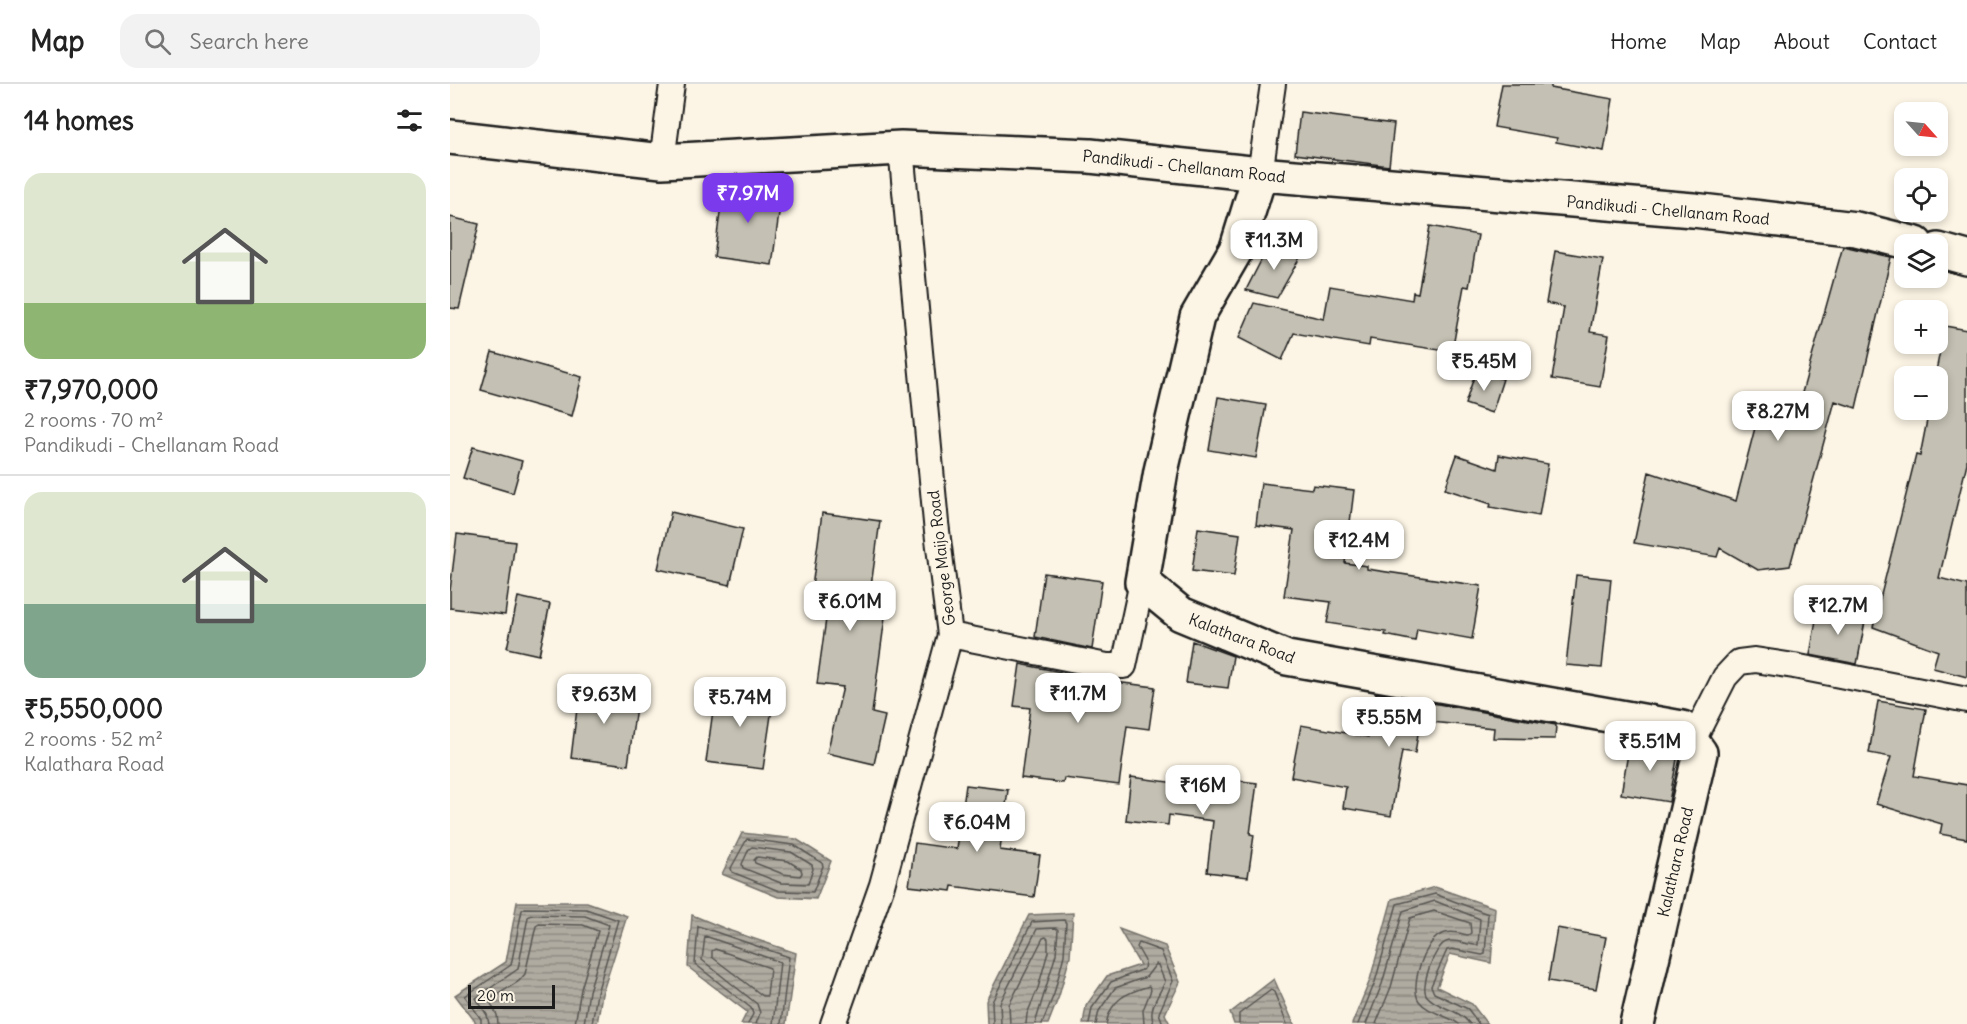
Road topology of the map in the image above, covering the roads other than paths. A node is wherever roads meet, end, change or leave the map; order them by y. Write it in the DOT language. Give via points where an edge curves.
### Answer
graph roads {
  1 [pos="672,84"];
  2 [pos="1273,84"];
  3 [pos="450,137"];
  4 [pos="901,148"];
  5 [pos="662,161"];
  6 [pos="1260,174"];
  7 [pos="1894,238"];
  8 [pos="1948,253"];
  9 [pos="1967,258"];
  10 [pos="1142,582"];
  11 [pos="950,635"];
  12 [pos="1967,700"];
  13 [pos="1692,742"];
  14 [pos="833,1024"];
  15 [pos="1637,1024"];
  1 -- 5 [label="street"];
  2 -- 6 [label="street"];
  3 -- 5 [label="main road, Pandikudi - Chellanam Road"];
  4 -- 5 [label="main road, Pandikudi - Chellanam Road"];
  4 -- 6 [label="main road, Pandikudi - Chellanam Road" via="1090,156"];
  4 -- 11 [label="street, George Maijo Road"];
  6 -- 7 [label="main road, Pandikudi - Chellanam Road" via="1704,212 1856,229"];
  6 -- 10 [label="main road" via="1237,248 1197,317 1161,471"];
  8 -- 9 [label="main road"];
  10 -- 11 [label="street" via="1124,666"];
  10 -- 13 [label="main road, Kalathara Road" via="1181,614 1287,658 1682,728"];
  11 -- 14 [label="street, George Maijo Road" via="882,885"];
  12 -- 13 [label="street" via="1794,666 1755,660 1739,662 1725,677"];
  13 -- 15 [label="main road, Kalathara Road" via="1700,753"];
}
